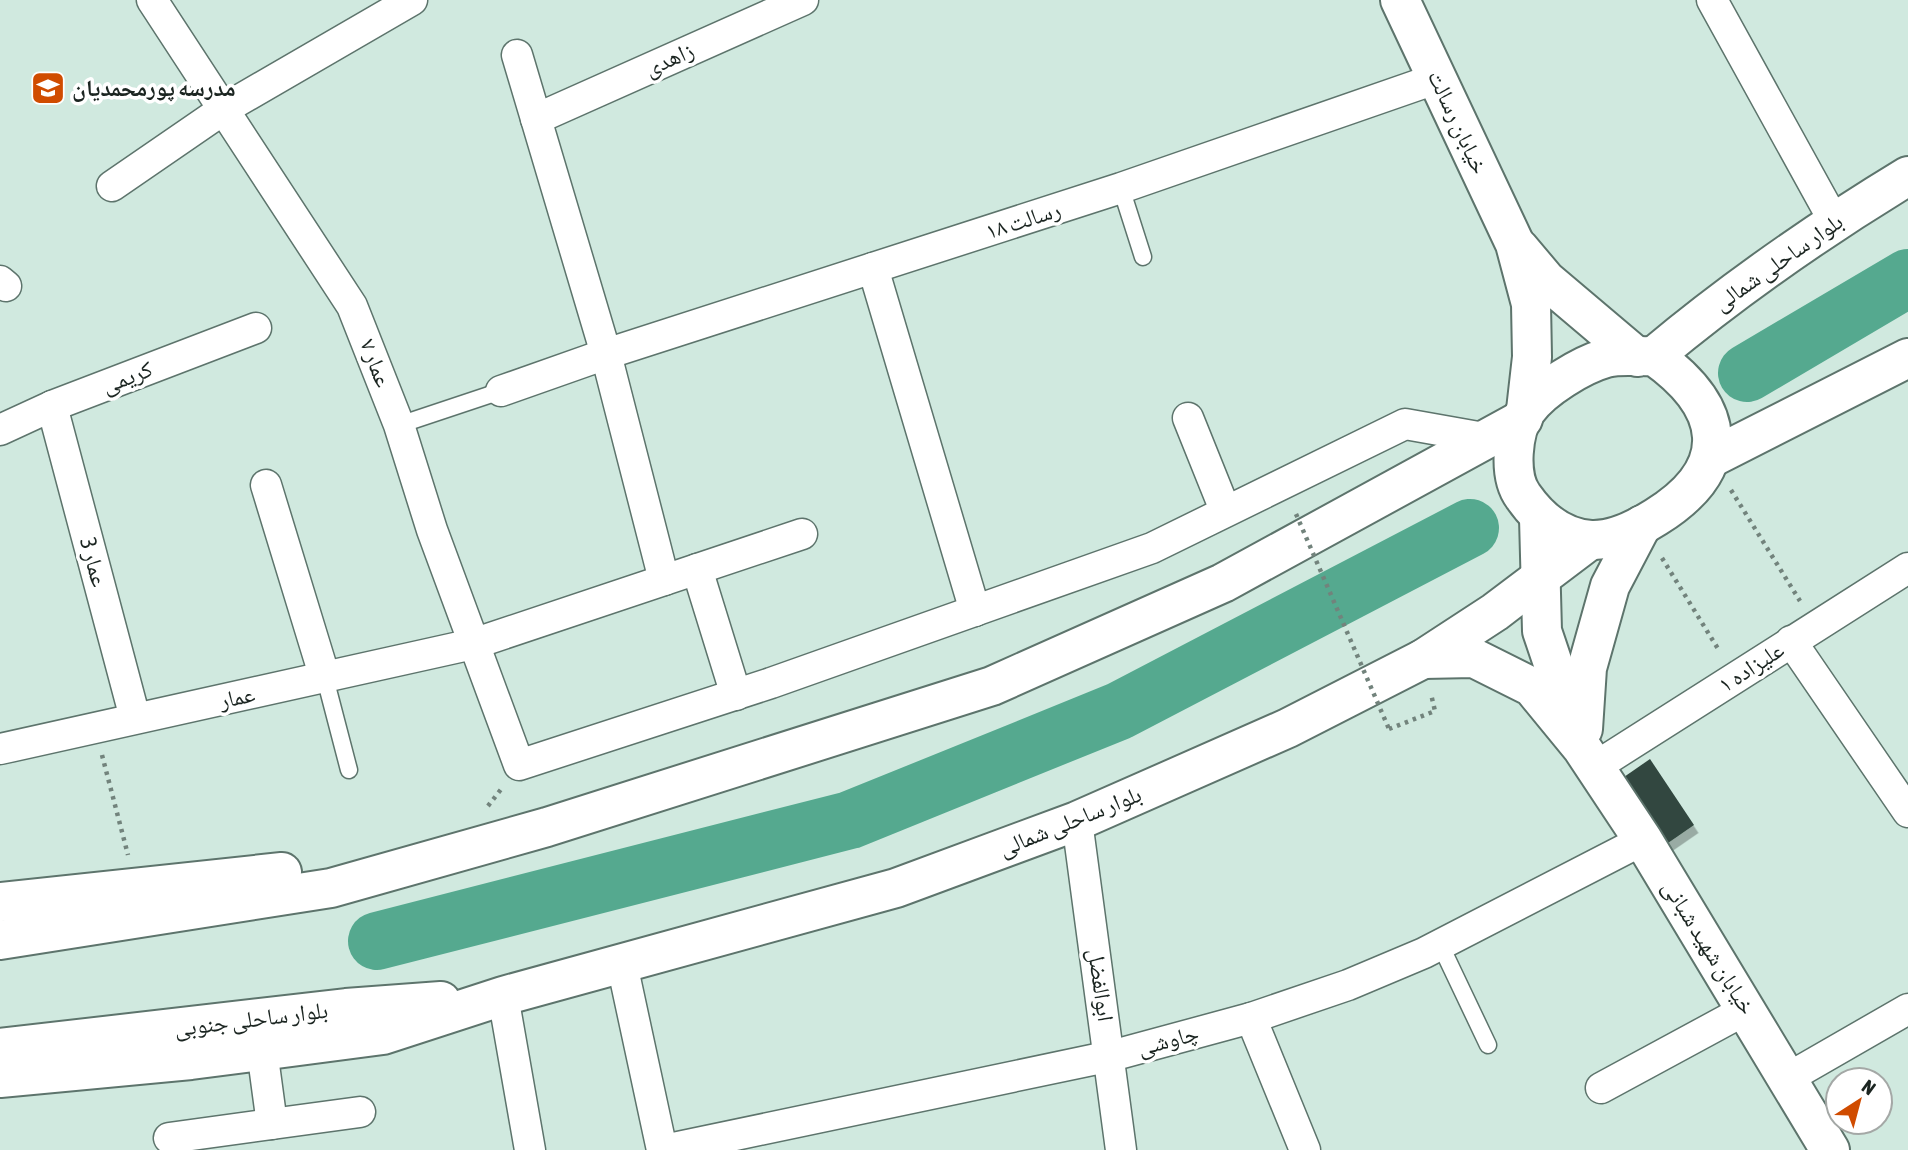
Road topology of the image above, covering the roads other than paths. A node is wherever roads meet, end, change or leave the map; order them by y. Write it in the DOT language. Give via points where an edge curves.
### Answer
graph roads {
  1 [pos="152,0"];
  2 [pos="412,0"];
  3 [pos="803,0"];
  4 [pos="1400,0"];
  5 [pos="1712,0"];
  6 [pos="517,55"];
  7 [pos="1438,78"];
  8 [pos="224,109"];
  9 [pos="536,118"];
  10 [pos="1908,176"];
  11 [pos="112,186"];
  12 [pos="1121,188"];
  13 [pos="1834,221"];
  14 [pos="1515,244"];
  15 [pos="1143,257"];
  16 [pos="873,268"];
  17 [pos="256,328"];
  18 [pos="606,354"];
  19 [pos="1645,357"];
  20 [pos="1908,358"];
  21 [pos="501,391"];
  22 [pos="52,406"];
  23 [pos="1525,415"];
  24 [pos="1188,418"];
  25 [pos="399,425"];
  26 [pos="0,430"];
  27 [pos="1484,438"];
  28 [pos="1711,458"];
  29 [pos="266,485"];
  30 [pos="1225,510"];
  31 [pos="1539,518"];
  32 [pos="1642,525"];
  33 [pos="802,534"];
  34 [pos="1590,540"];
  35 [pos="1908,568"];
  36 [pos="697,569"];
  37 [pos="1540,579"];
  38 [pos="664,580"];
  39 [pos="975,611"];
  40 [pos="1791,641"];
  41 [pos="473,644"];
  42 [pos="1423,659"];
  43 [pos="325,678"];
  44 [pos="736,695"];
  45 [pos="135,718"];
  46 [pos="0,749"];
  47 [pos="1588,758"];
  48 [pos="349,770"];
  49 [pos="1908,812"];
  50 [pos="1077,821"];
  51 [pos="1643,840"];
  52 [pos="452,854"];
  53 [pos="0,902"];
  54 [pos="0,940"];
  55 [pos="1440,944"];
  56 [pos="622,964"];
  57 [pos="503,996"];
  58 [pos="1747,1009"];
  59 [pos="1908,1009"];
  60 [pos="1251,1017"];
  61 [pos="1488,1045"];
  62 [pos="0,1048"];
  63 [pos="262,1051"];
  64 [pos="1111,1056"];
  65 [pos="0,1078"];
  66 [pos="1788,1078"];
  67 [pos="1601,1088"];
  68 [pos="360,1112"];
  69 [pos="272,1124"];
  70 [pos="169,1138"];
  71 [pos="675,1149"];
  72 [pos="530,1150"];
  73 [pos="1121,1150"];
  74 [pos="1305,1150"];
  75 [pos="1830,1150"];
  1 -- 8 [label="street, عمار ۷"];
  2 -- 8 [label="street"];
  3 -- 9 [label="street, زاهدی"];
  4 -- 7 [label="main road, خیابان رسالت"];
  5 -- 13 [label="street"];
  6 -- 9 [label="street"];
  7 -- 12 [label="street, رسالت ۱۸"];
  7 -- 14 [label="main road, خیابان رسالت"];
  8 -- 11 [label="street"];
  8 -- 25 [label="street, عمار ۷" via="352,306"];
  9 -- 18 [label="street"];
  10 -- 13 [label="main road, بلوار ساحلی شمالی"];
  12 -- 15 [label="lane"];
  12 -- 16 [label="street, رسالت ۱۸"];
  13 -- 19 [label="main road, بلوار ساحلی شمالی"];
  14 -- 19 [label="main road, خیابان رسالت" via="1546,280"];
  14 -- 23 [label="main road, خیابان رسالت" via="1531,304 1532,357"];
  16 -- 18 [label="street, رسالت ۱۸"];
  16 -- 39 [label="street"];
  17 -- 22 [label="street, کریمی"];
  18 -- 21 [label="street, رسالت ۱۸"];
  18 -- 38 [label="street"];
  19 -- 23 [label="main road" via="1608,357 1576,370"];
  19 -- 28 [label="main road" via="1679,374 1694,390 1713,433"];
  20 -- 28 [label="main road"];
  21 -- 25 [label="lane"];
  22 -- 26 [label="street, کریمی"];
  22 -- 45 [label="street, عمار 3"];
  23 -- 27 [label="main road"];
  23 -- 31 [label="main road" via="1513,451 1517,488"];
  24 -- 30 [label="street"];
  25 -- 41 [label="street, عمار ۷"];
  27 -- 30 [label="street" via="1405,424"];
  27 -- 52 [label="main road" via="1223,583 992,686"];
  28 -- 32 [label="main road" via="1692,488"];
  29 -- 43 [label="street"];
  30 -- 39 [label="street" via="1152,548"];
  31 -- 34 [label="main road" via="1564,533"];
  31 -- 37 [label="main road, خیابان شهید شبانی"];
  32 -- 34 [label="main road" via="1611,538"];
  32 -- 47 [label="main road" via="1610,586 1587,668"];
  33 -- 36 [label="street, عمار"];
  34 -- 37 [label="main road, بلوار ساحلی شمالی"];
  35 -- 40 [label="street, علیزاده ۱"];
  36 -- 38 [label="street, عمار"];
  36 -- 44 [label="street"];
  37 -- 42 [label="main road, بلوار ساحلی شمالی"];
  37 -- 47 [label="main road, خیابان شهید شبانی" via="1542,631"];
  38 -- 41 [label="street, عمار"];
  39 -- 44 [label="street"];
  40 -- 47 [label="street, علیزاده ۱"];
  40 -- 49 [label="street"];
  41 -- 43 [label="street, عمار"];
  41 -- 44 [label="street, عمار ۷" via="519,765"];
  42 -- 47 [label="main road, خیابان شهید شبانی" via="1474,658 1532,687"];
  42 -- 50 [label="main road, بلوار ساحلی شمالی" via="1288,728"];
  43 -- 45 [label="street, عمار"];
  43 -- 48 [label="lane"];
  45 -- 46 [label="street, عمار"];
  47 -- 51 [label="main road, خیابان شهید شبانی"];
  50 -- 56 [label="main road, بلوار ساحلی شمالی" via="896,888"];
  50 -- 64 [label="street, ابوالفضل"];
  51 -- 55 [label="street, چاوشی"];
  51 -- 58 [label="main road, خیابان شهید شبانی"];
  52 -- 53 [label="main road"];
  52 -- 54 [label="main road" via="331,888"];
  55 -- 60 [label="street, چاوشی" via="1348,985"];
  55 -- 61 [label="lane"];
  56 -- 57 [label="main road, بلوار ساحلی شمالی"];
  56 -- 71 [label="street"];
  57 -- 62 [label="main road, بلوار ساحلی جنوبی" via="346,1008"];
  57 -- 63 [label="main road" via="383,1035"];
  57 -- 72 [label="street"];
  58 -- 66 [label="main road, خیابان شهید شبانی"];
  58 -- 67 [label="street"];
  59 -- 66 [label="street"];
  60 -- 64 [label="street, چاوشی"];
  60 -- 74 [label="street"];
  63 -- 65 [label="main road"];
  63 -- 69 [label="street"];
  64 -- 71 [label="street, چاوشی"];
  64 -- 73 [label="street, ابوالفضل"];
  66 -- 75 [label="main road, خیابان شهید شبانی"];
  68 -- 69 [label="street"];
  69 -- 70 [label="street"];
}
